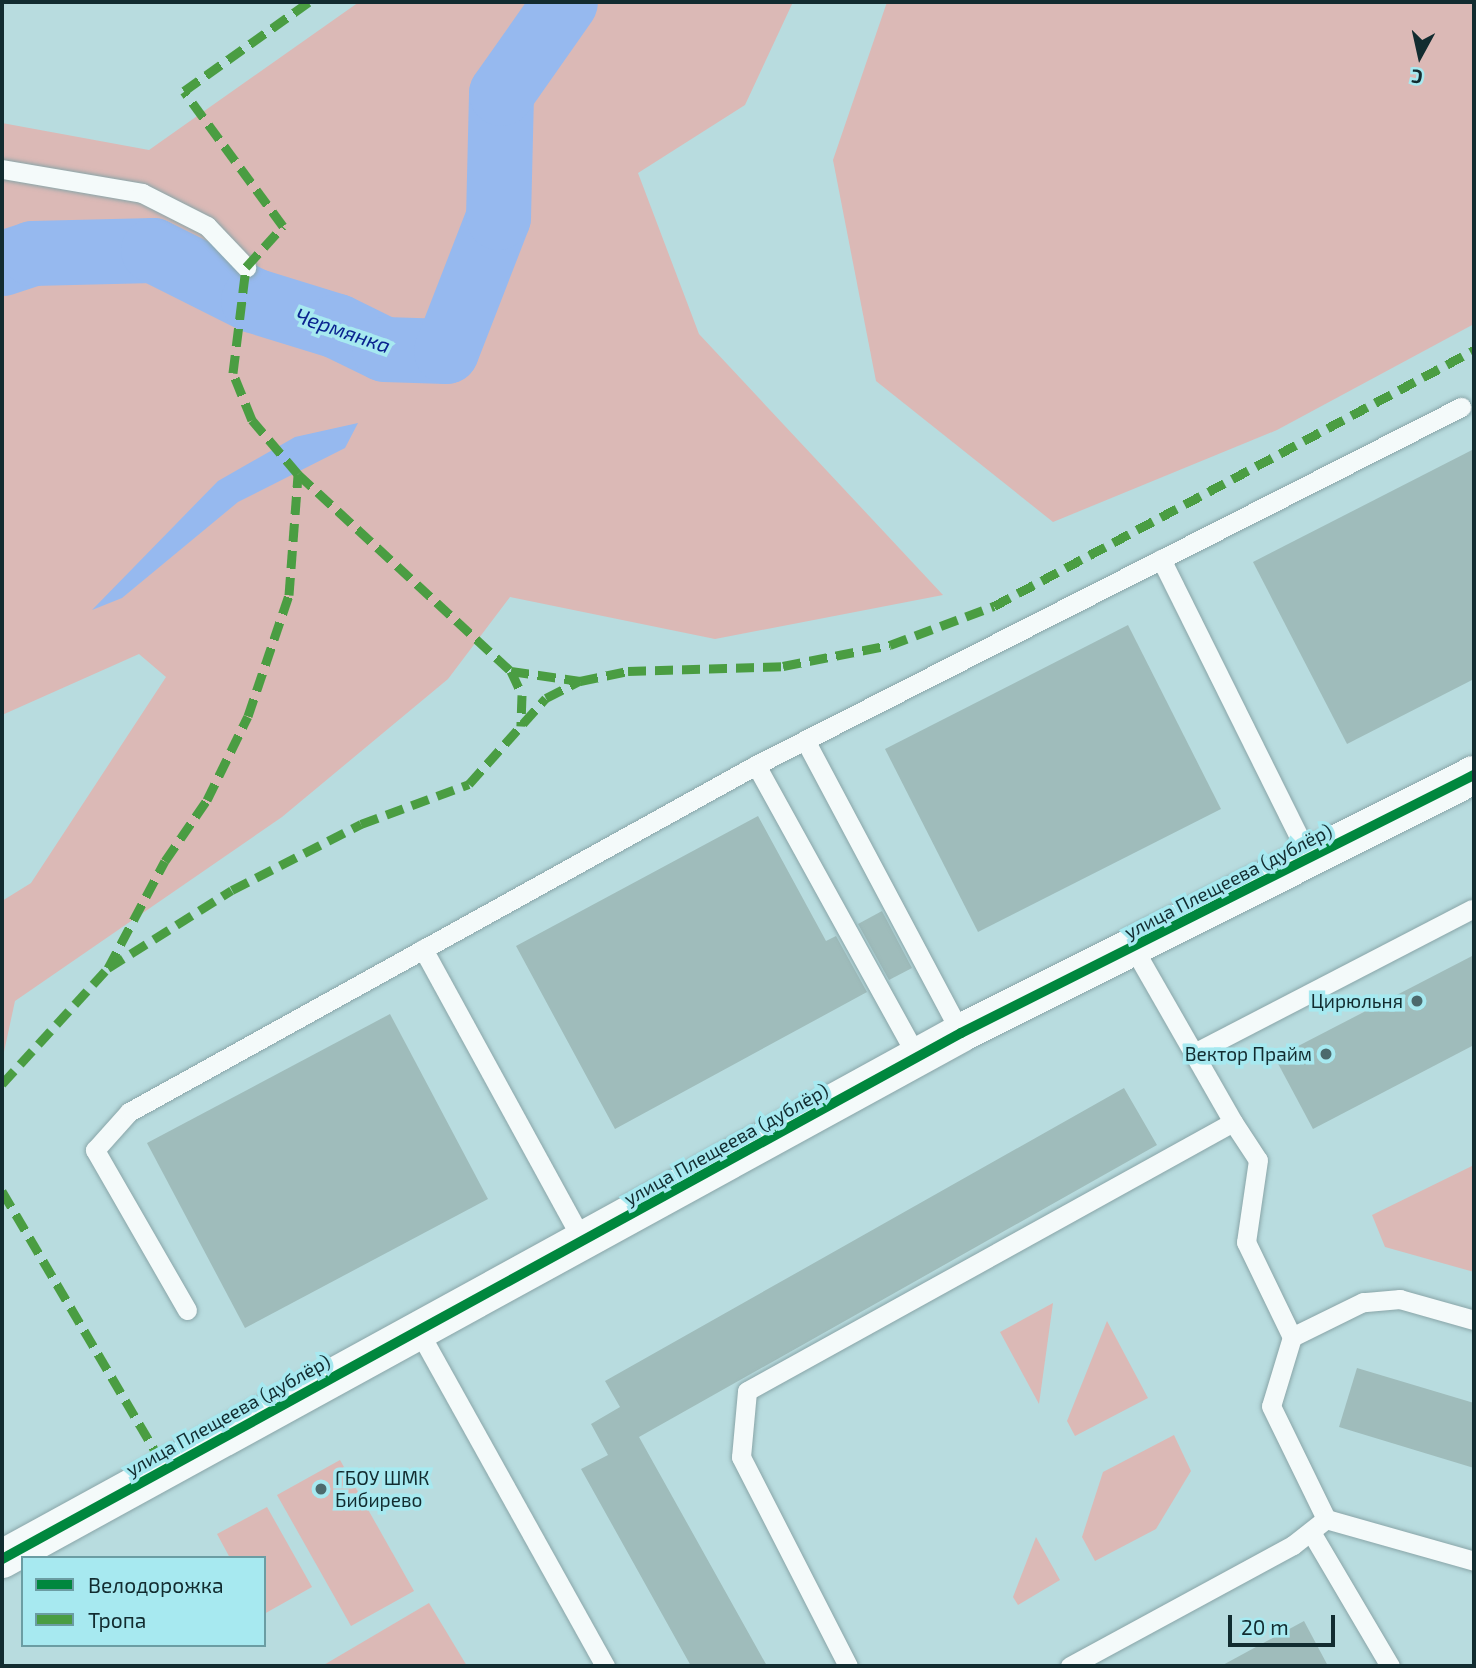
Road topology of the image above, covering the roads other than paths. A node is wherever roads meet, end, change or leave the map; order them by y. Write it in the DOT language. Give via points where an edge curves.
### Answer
graph roads {
  1 [pos="2,169"];
  2 [pos="246,267"];
  3 [pos="1461,407"];
  4 [pos="1161,559"];
  5 [pos="805,740"];
  6 [pos="756,765"];
  7 [pos="1474,775"];
  8 [pos="1310,859"];
  9 [pos="1472,909"];
  10 [pos="424,948"];
  11 [pos="1134,949"];
  12 [pos="961,1033"];
  13 [pos="1194,1053"];
  14 [pos="917,1057"];
  15 [pos="1234,1122"];
  16 [pos="584,1243"];
  17 [pos="187,1310"];
  18 [pos="1474,1320"];
  19 [pos="418,1330"];
  20 [pos="1293,1337"];
  21 [pos="1318,1525"];
  22 [pos="2,1559"];
  23 [pos="1474,1561"];
  24 [pos="605,1666"];
  25 [pos="848,1666"];
  26 [pos="1070,1666"];
  27 [pos="1390,1666"];
  1 -- 2 [label="lane" via="142,193 208,226"];
  3 -- 4 [label="lane"];
  4 -- 5 [label="lane"];
  4 -- 8 [label="lane"];
  5 -- 6 [label="lane"];
  5 -- 12 [label="lane"];
  6 -- 10 [label="lane"];
  6 -- 14 [label="lane"];
  7 -- 8 [label="street, улица Плещеева (дублёр)"];
  8 -- 11 [label="street, улица Плещеева (дублёр)"];
  9 -- 13 [label="lane"];
  10 -- 16 [label="lane"];
  10 -- 17 [label="lane" via="129,1112 95,1150"];
  11 -- 12 [label="street, улица Плещеева (дублёр)"];
  11 -- 13 [label="lane"];
  12 -- 14 [label="street, улица Плещеева (дублёр)"];
  13 -- 15 [label="lane"];
  14 -- 16 [label="street, улица Плещеева (дублёр)"];
  15 -- 20 [label="lane" via="1258,1160 1246,1242"];
  15 -- 25 [label="lane" via="747,1391 741,1457"];
  16 -- 19 [label="street, улица Плещеева (дублёр)"];
  18 -- 20 [label="lane" via="1400,1299 1363,1302"];
  19 -- 22 [label="street, улица Плещеева (дублёр)"];
  19 -- 24 [label="lane"];
  20 -- 21 [label="lane" via="1271,1406"];
  21 -- 23 [label="lane"];
  21 -- 26 [label="lane"];
  21 -- 27 [label="lane"];
}
